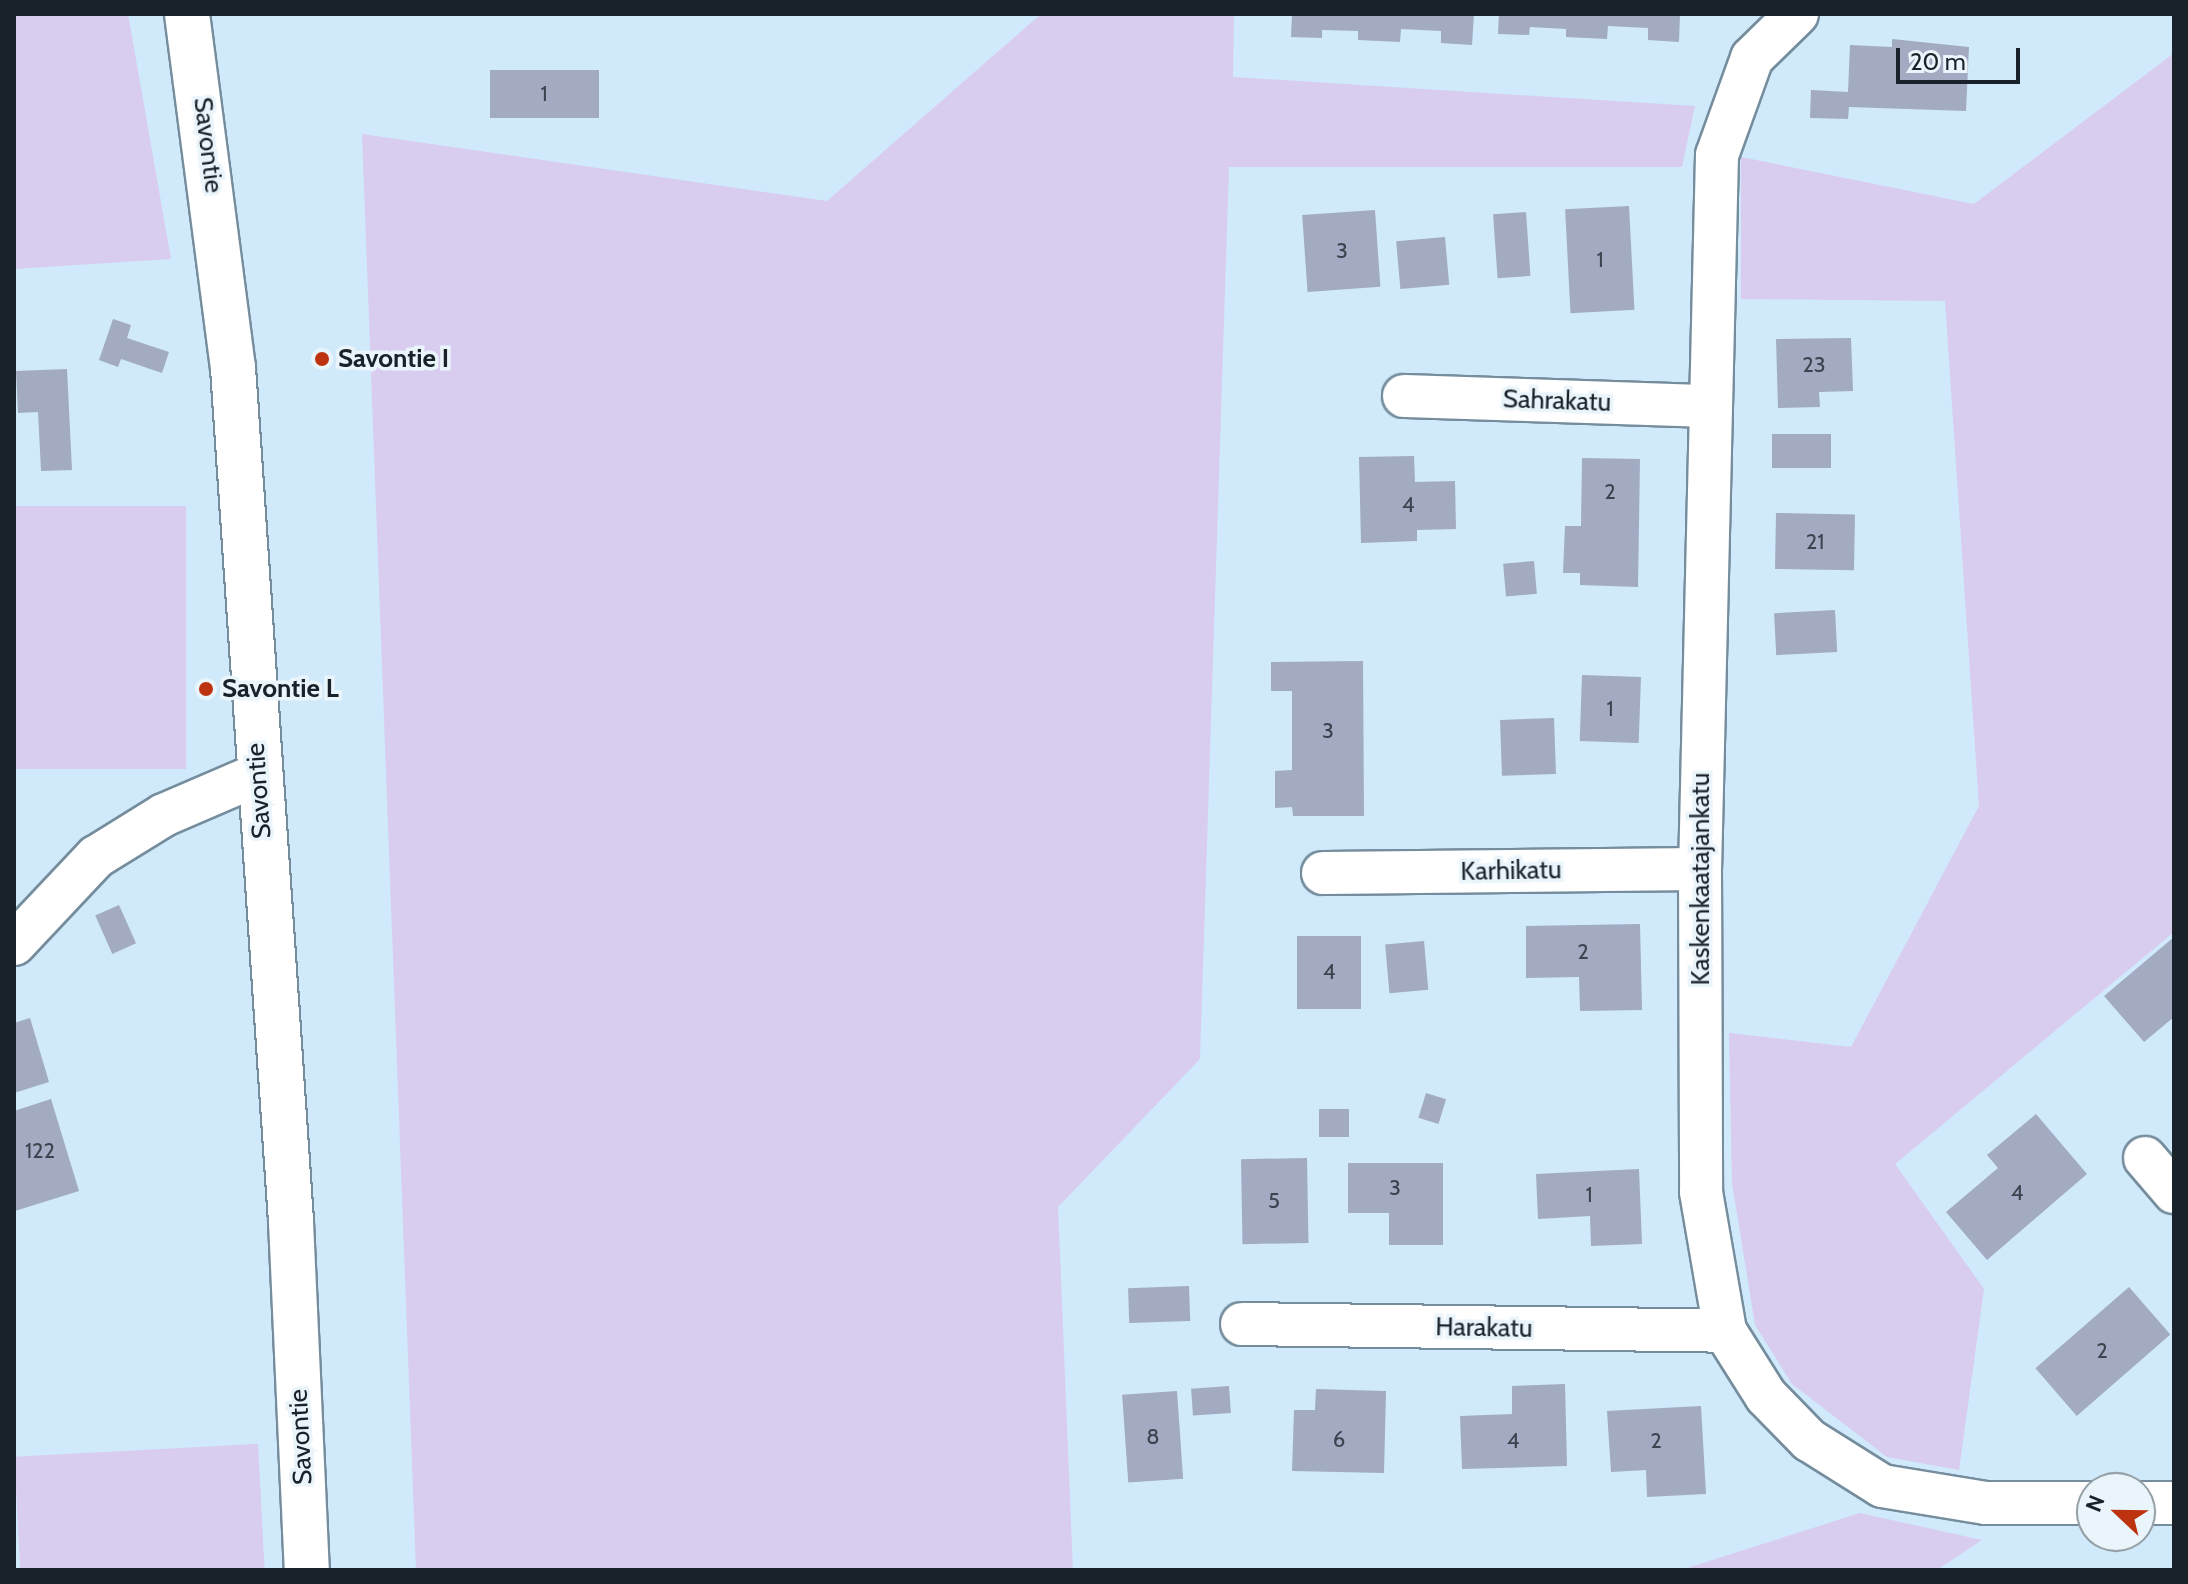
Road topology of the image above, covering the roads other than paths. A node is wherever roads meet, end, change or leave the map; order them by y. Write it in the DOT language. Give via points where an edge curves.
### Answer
graph roads {
  1 [pos="187,14"];
  2 [pos="1797,14"];
  3 [pos="1404,396"];
  4 [pos="1711,406"];
  5 [pos="257,775"];
  6 [pos="1700,869"];
  7 [pos="1323,873"];
  8 [pos="14,944"];
  9 [pos="2145,1158"];
  10 [pos="2174,1192"];
  11 [pos="1242,1324"];
  12 [pos="1725,1331"];
  13 [pos="2076,1503"];
  14 [pos="307,1570"];
  1 -- 5 [label="main road, Savontie" via="233,368"];
  2 -- 4 [label="street, Kaskenkaatajankatu" via="1752,58 1717,155"];
  3 -- 4 [label="street, Sahrakatu"];
  4 -- 6 [label="street, Kaskenkaatajankatu"];
  5 -- 8 [label="street" via="164,815 96,857"];
  5 -- 14 [label="main road, Savontie" via="291,1222"];
  6 -- 7 [label="street, Karhikatu"];
  6 -- 12 [label="street, Kaskenkaatajankatu" via="1701,1192"];
  9 -- 10 [label="street"];
  11 -- 12 [label="street, Harakatu"];
  12 -- 13 [label="street, Kaskenkaatajankatu" via="1766,1396 1809,1440 1882,1486 1986,1503"];
}
